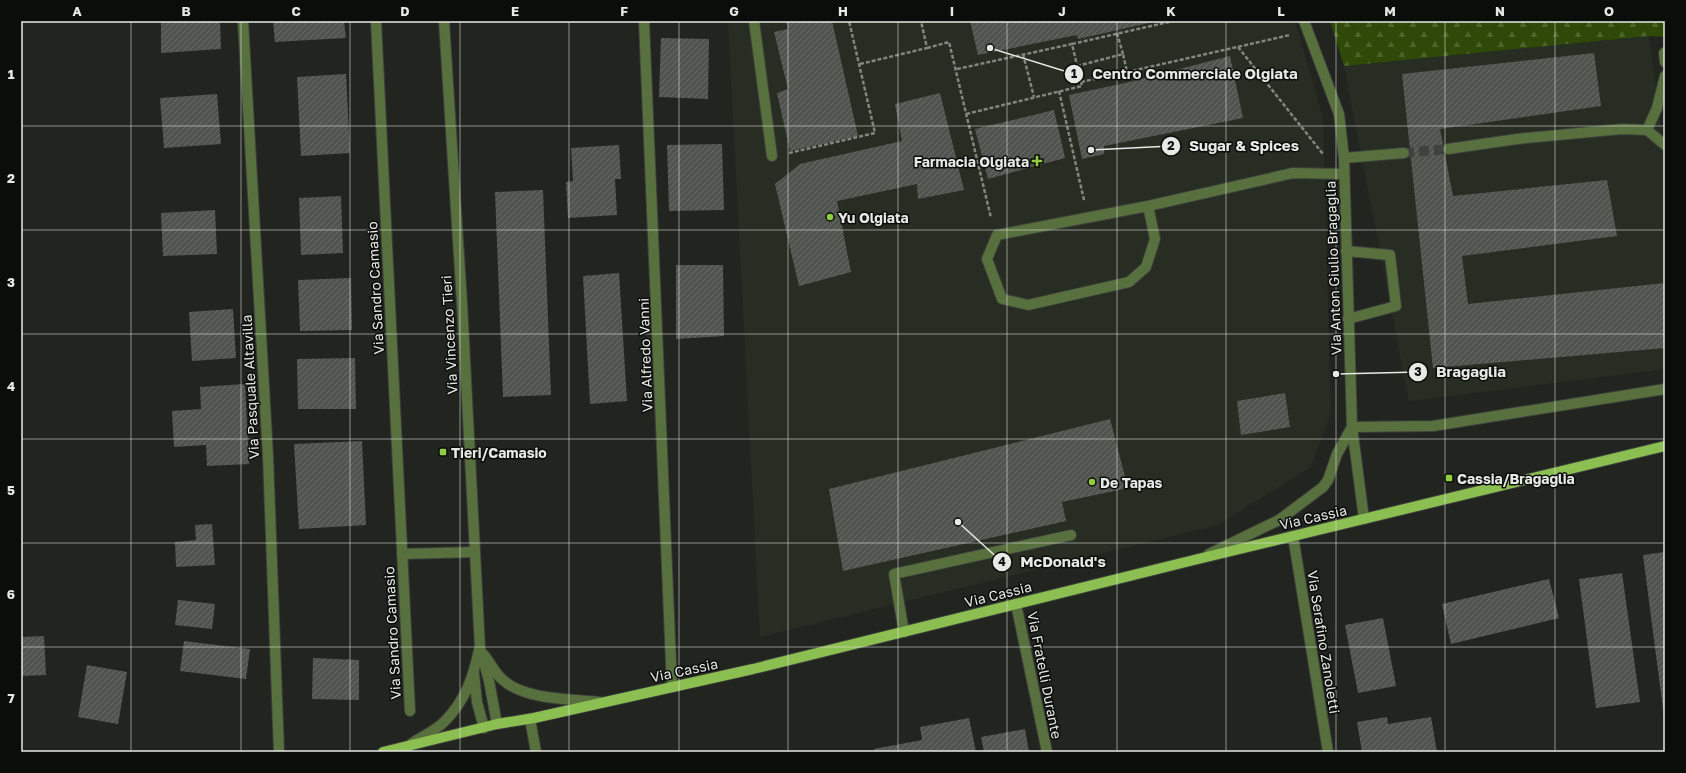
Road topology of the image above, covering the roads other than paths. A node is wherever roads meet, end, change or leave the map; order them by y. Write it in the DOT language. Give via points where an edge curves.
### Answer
graph roads {
  1 [pos="243,21"];
  2 [pos="376,21"];
  3 [pos="444,21"];
  4 [pos="644,21"];
  5 [pos="754,21"];
  6 [pos="1304,21"];
  7 [pos="1665,76"];
  8 [pos="1646,130"];
  9 [pos="1665,145"];
  10 [pos="1448,149"];
  11 [pos="1404,153"];
  12 [pos="772,156"];
  13 [pos="1344,158"];
  14 [pos="1344,174"];
  15 [pos="1148,206"];
  16 [pos="1346,251"];
  17 [pos="1348,320"];
  18 [pos="1665,389"];
  19 [pos="1352,427"];
  20 [pos="1665,446"];
  21 [pos="1364,519"];
  22 [pos="1071,536"];
  23 [pos="1293,536"];
  24 [pos="474,552"];
  25 [pos="402,554"];
  26 [pos="1198,559"];
  27 [pos="1016,604"];
  28 [pos="904,632"];
  29 [pos="480,648"];
  30 [pos="474,674"];
  31 [pos="672,687"];
  32 [pos="602,703"];
  33 [pos="410,711"];
  34 [pos="530,719"];
  35 [pos="498,724"];
  36 [pos="484,728"];
  37 [pos="408,746"];
  38 [pos="279,752"];
  39 [pos="383,752"];
  40 [pos="536,752"];
  41 [pos="1047,752"];
  42 [pos="1328,752"];
  1 -- 38 [label="street, Via Pasquale Altavilla" via="268,456"];
  2 -- 25 [label="street, Via Sandro Camasio"];
  3 -- 24 [label="street, Via Vincenzo Tieri" via="462,304"];
  4 -- 31 [label="street, Via Alfredo Vanni"];
  5 -- 12 [label="street"];
  6 -- 13 [label="street, Via Anton Giulio Bragaglia" via="1339,114"];
  7 -- 8 [label="street" via="1657,108"];
  8 -- 9 [label="street"];
  8 -- 10 [label="street" via="1622,129 1517,139"];
  11 -- 13 [label="street"];
  13 -- 14 [label="street, Via Anton Giulio Bragaglia"];
  14 -- 15 [label="street" via="1293,173"];
  14 -- 16 [label="street, Via Anton Giulio Bragaglia"];
  15 -- 15 [label="street" via="1155,239 1146,267 1129,282 1028,305 1002,299 987,259 997,235"];
  16 -- 17 [label="street, Via Anton Giulio Bragaglia"];
  16 -- 17 [label="street" via="1390,255 1396,306"];
  17 -- 19 [label="street, Via Anton Giulio Bragaglia"];
  18 -- 19 [label="street" via="1433,426"];
  19 -- 21 [label="street, Via Anton Giulio Bragaglia"];
  19 -- 26 [label="street" via="1323,488 1279,520"];
  20 -- 21 [label="main road, Via Cassia"];
  21 -- 23 [label="main road, Via Cassia"];
  22 -- 28 [label="street" via="894,574"];
  23 -- 26 [label="main road, Via Cassia"];
  23 -- 42 [label="street, Via Serafino Zanoletti"];
  24 -- 25 [label="street, Via Sandro Camasio"];
  24 -- 29 [label="street, Via Vincenzo Tieri"];
  25 -- 33 [label="street, Via Sandro Camasio"];
  26 -- 27 [label="main road, Via Cassia"];
  27 -- 28 [label="main road, Via Cassia"];
  27 -- 41 [label="street, Via Fratelli Durante"];
  28 -- 31 [label="main road, Via Cassia"];
  29 -- 30 [label="street, Via Vincenzo Tieri"];
  29 -- 32 [label="street" via="502,680 521,691"];
  29 -- 35 [label="street, Via Vincenzo Tieri"];
  30 -- 36 [label="street, Via Vincenzo Tieri" via="477,702"];
  30 -- 37 [label="street, Via Vincenzo Tieri" via="461,703 443,723"];
  31 -- 32 [label="main road, Via Cassia"];
  32 -- 34 [label="main road, Via Cassia"];
  34 -- 35 [label="main road, Via Cassia"];
  34 -- 40 [label="street"];
  35 -- 36 [label="main road, Via Cassia"];
  36 -- 37 [label="main road, Via Cassia"];
  37 -- 39 [label="main road, Via Cassia"];
}
